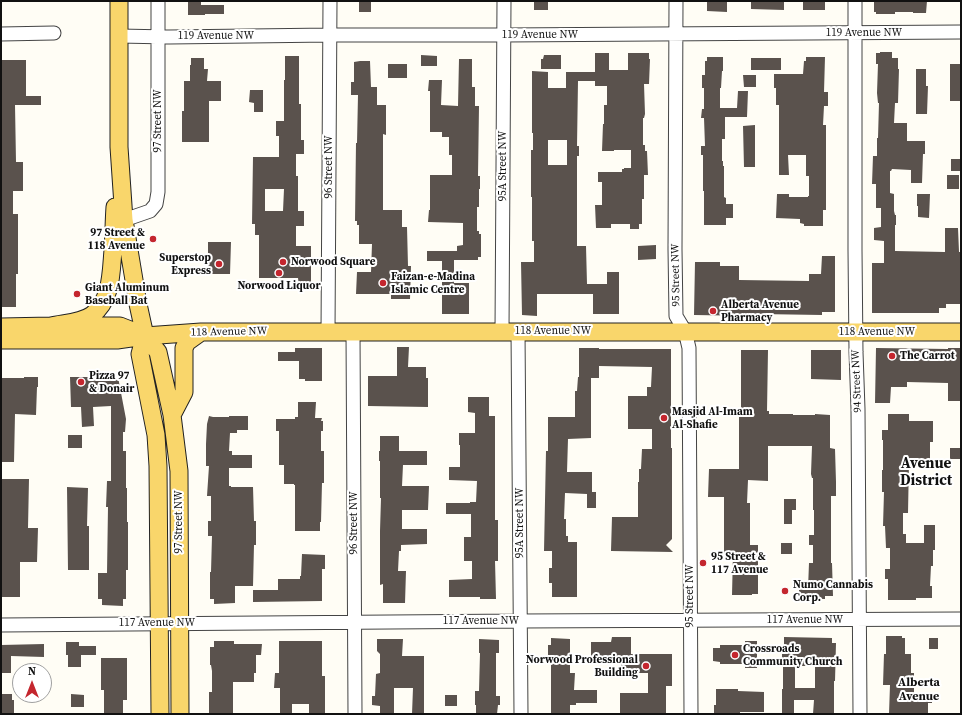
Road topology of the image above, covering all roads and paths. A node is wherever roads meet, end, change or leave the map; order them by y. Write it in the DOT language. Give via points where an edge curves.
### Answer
graph roads {
  1 [pos="119,1"];
  2 [pos="158,1"];
  3 [pos="330,1"];
  4 [pos="504,1"];
  5 [pos="676,1"];
  6 [pos="855,1"];
  7 [pos="330,31"];
  8 [pos="961,32"];
  9 [pos="54,33"];
  10 [pos="855,33"];
  11 [pos="1,34"];
  12 [pos="676,34"];
  13 [pos="504,35"];
  14 [pos="119,36"];
  15 [pos="158,36"];
  16 [pos="119,147"];
  17 [pos="124,220"];
  18 [pos="1,326"];
  19 [pos="51,326"];
  20 [pos="510,331"];
  21 [pos="685,331"];
  22 [pos="201,332"];
  23 [pos="328,332"];
  24 [pos="353,332"];
  25 [pos="856,332"];
  26 [pos="961,332"];
  27 [pos="145,336"];
  28 [pos="1,340"];
  29 [pos="172,415"];
  30 [pos="860,619"];
  31 [pos="961,619"];
  32 [pos="690,620"];
  33 [pos="520,621"];
  34 [pos="355,622"];
  35 [pos="159,623"];
  36 [pos="180,623"];
  37 [pos="1,625"];
  38 [pos="160,714"];
  39 [pos="180,714"];
  40 [pos="355,714"];
  41 [pos="521,714"];
  42 [pos="691,714"];
  43 [pos="860,714"];
  1 -- 14 [label="main road, 97 Street NW"];
  2 -- 15 [label="street, 97 Street NW"];
  3 -- 7 [label="street, 96 Street NW"];
  4 -- 13 [label="street, 95A Street NW"];
  5 -- 12 [label="street, 95 Street NW"];
  6 -- 10 [label="street, 94 Street NW"];
  7 -- 13 [label="street, 119 Avenue NW"];
  7 -- 15 [label="street, 119 Avenue NW" via="234,36"];
  7 -- 23 [label="street, 96 Street NW"];
  8 -- 10 [label="street, 119 Avenue NW"];
  9 -- 11 [label="street"];
  10 -- 12 [label="street, 119 Avenue NW"];
  10 -- 25 [label="street, 94 Street NW"];
  12 -- 13 [label="street, 119 Avenue NW"];
  12 -- 21 [label="street, 95 Street NW" via="676,316"];
  13 -- 20 [label="street, 95A Street NW"];
  14 -- 15 [label="street, 119 Avenue NW"];
  14 -- 16 [label="main road, 97 Street NW"];
  15 -- 17 [label="street, 97 Street NW" via="156,204 150,211"];
  16 -- 17 [label="main road, 97 Street NW"];
  16 -- 19 [label="main road" via="111,280 107,293 92,315 83,320"];
  17 -- 27 [label="main road, 97 Street NW"];
  18 -- 19 [label="main road, 118 Avenue NW"];
  19 -- 27 [label="main road, 118 Avenue NW" via="120,326"];
  20 -- 21 [label="main road, 118 Avenue NW"];
  20 -- 24 [label="main road, 118 Avenue NW"];
  20 -- 33 [label="street, 95A Street NW"];
  21 -- 25 [label="main road, 118 Avenue NW"];
  21 -- 32 [label="street, 95 Street NW" via="688,348"];
  22 -- 23 [label="main road, 118 Avenue NW"];
  22 -- 27 [label="main road, 118 Avenue NW"];
  22 -- 29 [label="main road" via="187,342 184,348 184,392"];
  23 -- 24 [label="main road, 118 Avenue NW"];
  24 -- 34 [label="street, 96 Street NW"];
  25 -- 26 [label="main road, 118 Avenue NW"];
  25 -- 30 [label="street, 94 Street NW"];
  27 -- 28 [label="main road, 118 Avenue NW" via="117,340"];
  27 -- 29 [label="main road, 97 Street NW" via="158,352"];
  27 -- 35 [label="main road, 97 Street NW" via="140,354 156,435 158,466"];
  29 -- 36 [label="main road, 97 Street NW" via="179,471"];
  30 -- 31 [label="street, 117 Avenue NW"];
  30 -- 32 [label="street, 117 Avenue NW"];
  30 -- 43 [label="street, 94 Street NW"];
  32 -- 33 [label="street, 117 Avenue NW"];
  32 -- 42 [label="street, 95 Street NW"];
  33 -- 34 [label="street, 117 Avenue NW"];
  33 -- 41 [label="street, 95A Street NW"];
  34 -- 36 [label="street, 117 Avenue NW"];
  34 -- 40 [label="street, 96 Street NW"];
  35 -- 36 [label="street, 117 Avenue NW"];
  35 -- 37 [label="street, 117 Avenue NW"];
  35 -- 38 [label="main road, 97 Street NW"];
  36 -- 39 [label="main road, 97 Street NW"];
}
